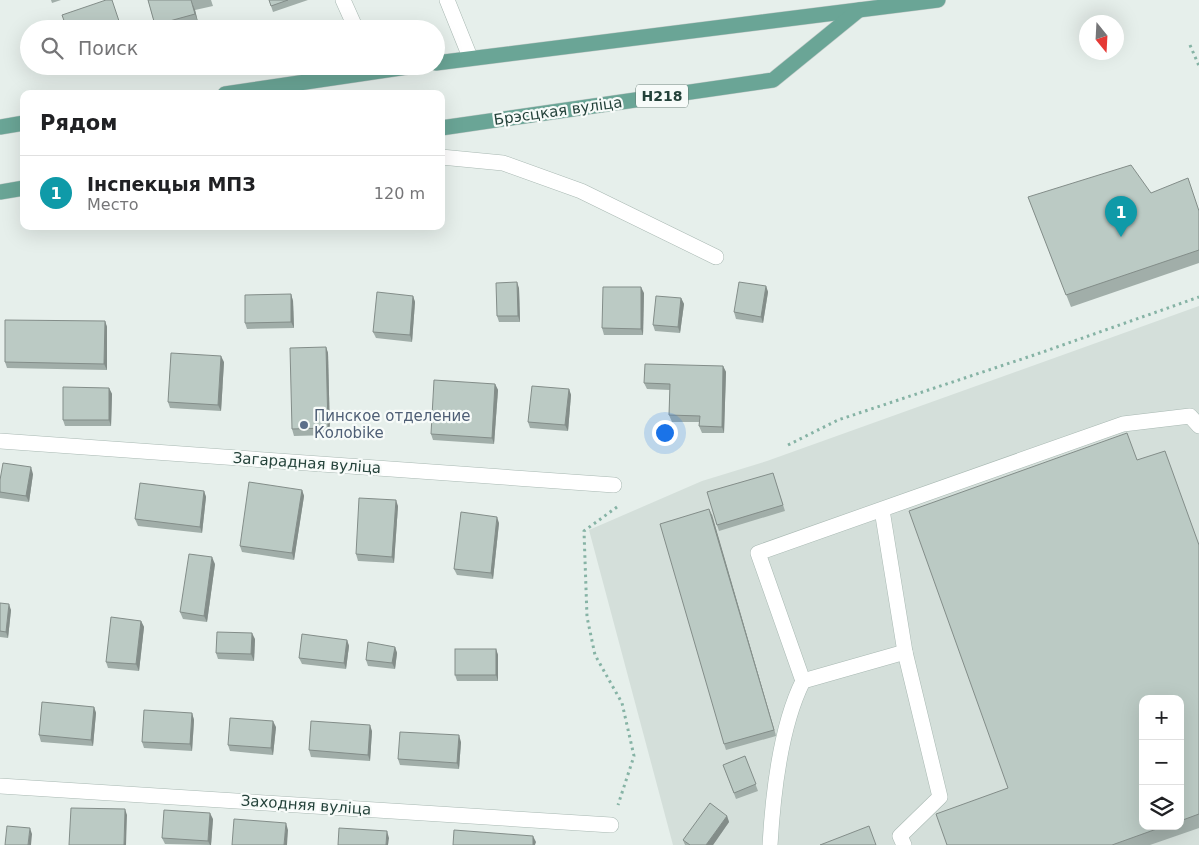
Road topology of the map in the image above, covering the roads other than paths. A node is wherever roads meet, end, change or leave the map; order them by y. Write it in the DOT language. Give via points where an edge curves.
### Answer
graph roads {
  1 [pos="343,0"];
  2 [pos="447,0"];
  3 [pos="938,0"];
  4 [pos="857,5"];
  5 [pos="352,20"];
  6 [pos="470,57"];
  7 [pos="445,61"];
  8 [pos="342,75"];
  9 [pos="250,90"];
  10 [pos="20,124"];
  11 [pos="0,127"];
  12 [pos="445,127"];
  13 [pos="445,157"];
  14 [pos="20,189"];
  15 [pos="0,192"];
  16 [pos="716,257"];
  17 [pos="1199,426"];
  18 [pos="0,441"];
  19 [pos="614,485"];
  20 [pos="882,510"];
  21 [pos="905,652"];
  22 [pos="803,681"];
  23 [pos="0,786"];
  24 [pos="611,825"];
  25 [pos="770,845"];
  26 [pos="904,845"];
  1 -- 5 [label="street"];
  2 -- 6 [label="street"];
  3 -- 4 [label="main road"];
  4 -- 6 [label="main road"];
  4 -- 12 [label="main road, Брэсцкая вуліца / Н218" via="772,80"];
  6 -- 7 [label="main road"];
  8 -- 9 [label="main road"];
  10 -- 11 [label="main road"];
  13 -- 16 [label="street" via="503,163 572,188"];
  14 -- 15 [label="main road"];
  17 -- 20 [label="street" via="1190,416 1123,424"];
  18 -- 19 [label="street, Загарадная вуліца"];
  20 -- 21 [label="street"];
  20 -- 22 [label="street" via="758,554"];
  21 -- 22 [label="street"];
  21 -- 26 [label="street" via="940,798 900,836"];
  22 -- 25 [label="street" via="792,702 782,748"];
  23 -- 24 [label="street, Заходняя вуліца"];
}
